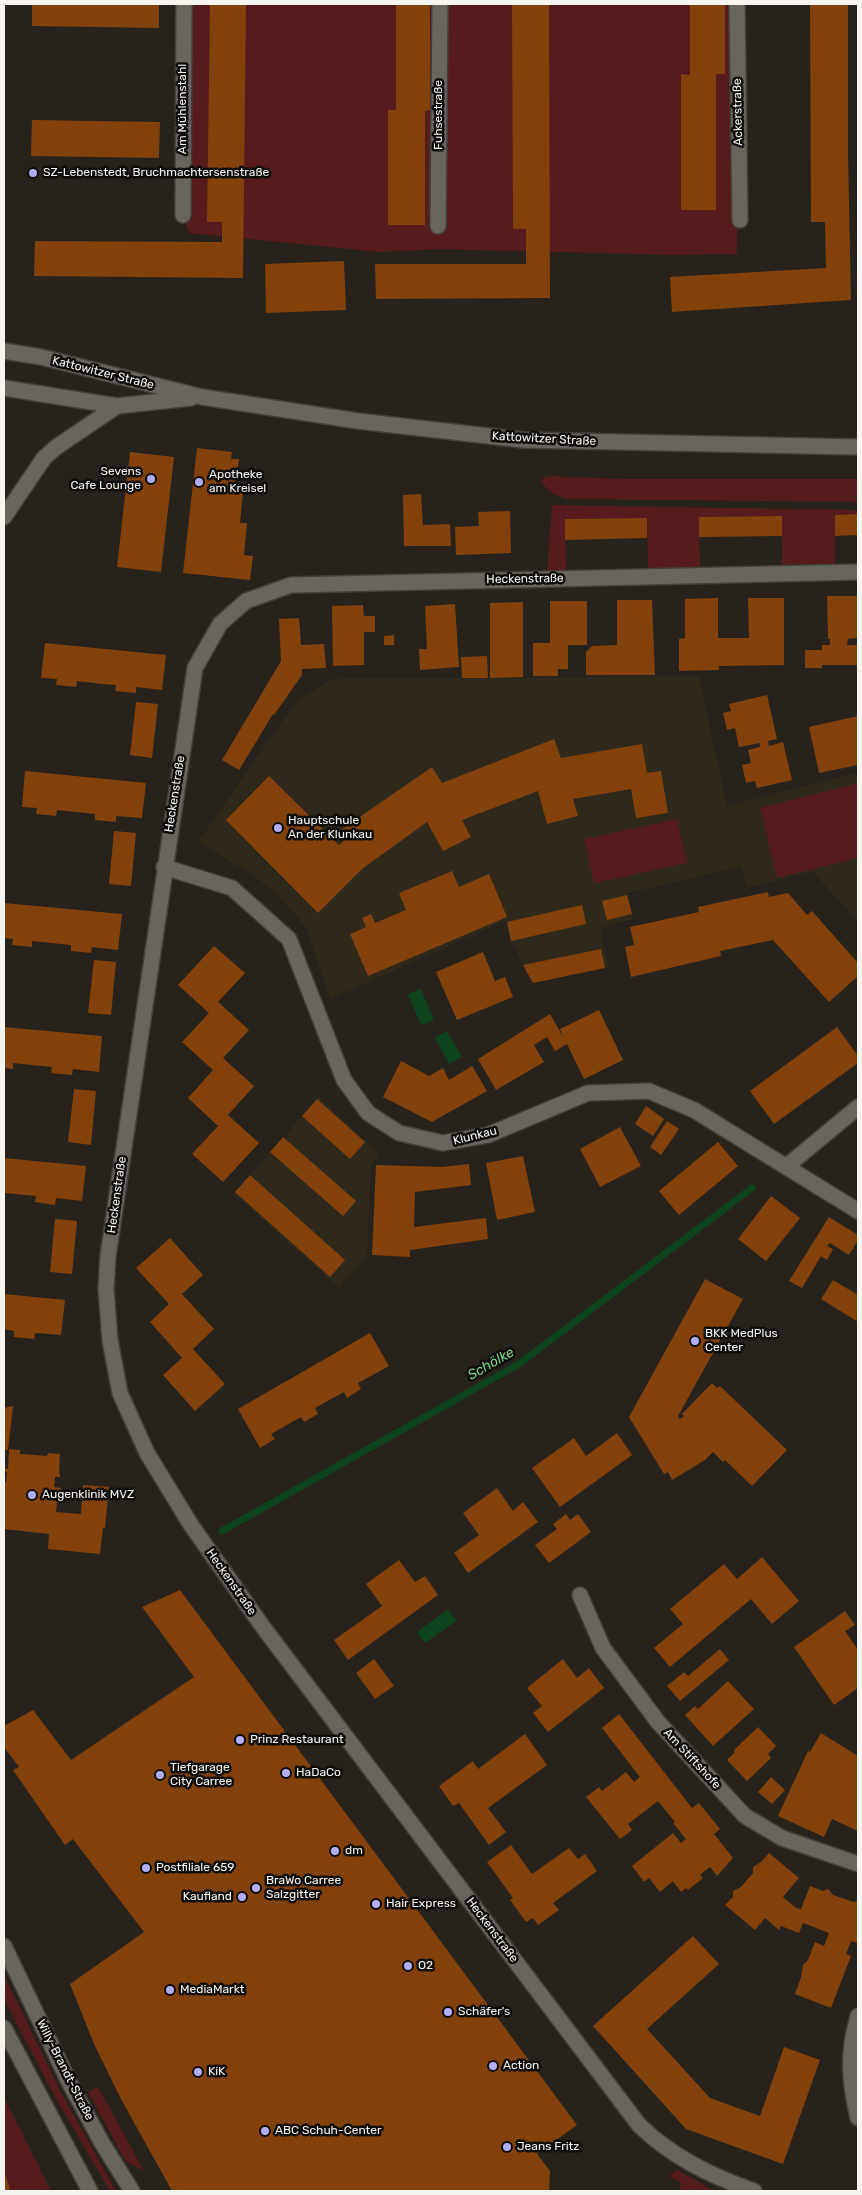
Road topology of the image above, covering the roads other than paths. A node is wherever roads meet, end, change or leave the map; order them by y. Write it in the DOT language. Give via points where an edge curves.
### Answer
graph roads {
  1 [pos="184,4"];
  2 [pos="440,4"];
  3 [pos="736,4"];
  4 [pos="183,215"];
  5 [pos="740,220"];
  6 [pos="438,226"];
  7 [pos="4,351"];
  8 [pos="4,388"];
  9 [pos="202,397"];
  10 [pos="117,406"];
  11 [pos="858,447"];
  12 [pos="4,517"];
  13 [pos="858,572"];
  14 [pos="164,867"];
  15 [pos="858,1107"];
  16 [pos="787,1166"];
  17 [pos="858,1211"];
  18 [pos="580,1595"];
  19 [pos="858,1864"];
  20 [pos="4,1946"];
  21 [pos="858,2016"];
  22 [pos="4,2028"];
  23 [pos="858,2118"];
  24 [pos="90,2191"];
  25 [pos="132,2191"];
  26 [pos="754,2191"];
  1 -- 4 [label="street, Am Mühlenstahl"];
  2 -- 6 [label="street, Fuhsestraße"];
  3 -- 5 [label="street, Ackerstraße"];
  7 -- 9 [label="street, Kattowitzer Straße" via="41,357"];
  8 -- 10 [label="street, Kattowitzer Straße"];
  9 -- 10 [label="street, Kattowitzer Straße"];
  9 -- 11 [label="street, Kattowitzer Straße" via="358,421 523,440"];
  10 -- 12 [label="street" via="44,458"];
  13 -- 14 [label="street, Heckenstraße" via="326,583 291,585 246,601 220,624 194,668"];
  14 -- 16 [label="street, Klunkau" via="232,888 289,939 344,1080 368,1113 399,1133 443,1143 488,1135 588,1093 649,1091 694,1110"];
  14 -- 26 [label="street, Heckenstraße" via="108,1256 106,1289 110,1340 120,1393 147,1453 196,1533 263,1627 639,2125 693,2166"];
  15 -- 16 [label="street"];
  16 -- 17 [label="street, Klunkau"];
  18 -- 19 [label="street, Am Stiftshofe" via="603,1648 658,1722 745,1816 782,1838"];
  20 -- 25 [label="street, Willy-Brandt-Straße" via="69,2082"];
  21 -- 23 [label="street" via="849,2062"];
  22 -- 24 [label="street"];
}
